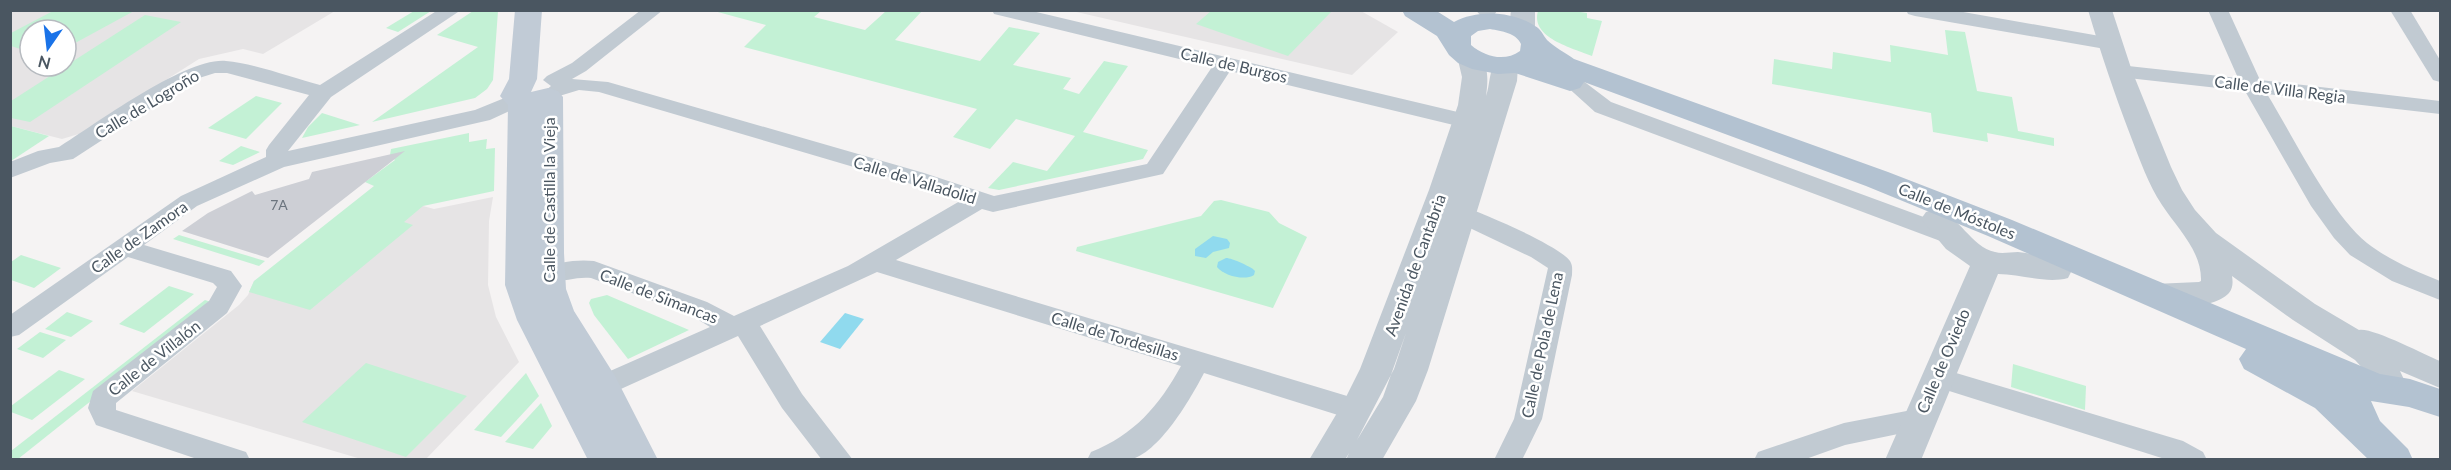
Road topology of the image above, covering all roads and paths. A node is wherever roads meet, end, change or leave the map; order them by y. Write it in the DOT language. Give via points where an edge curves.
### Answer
graph roads {
  1 [pos="452,10"];
  2 [pos="529,10"];
  3 [pos="543,10"];
  4 [pos="654,10"];
  5 [pos="1001,10"];
  6 [pos="1415,10"];
  7 [pos="1446,10"];
  8 [pos="1915,10"];
  9 [pos="2100,10"];
  10 [pos="2218,10"];
  11 [pos="2400,10"];
  12 [pos="1477,25"];
  13 [pos="1520,43"];
  14 [pos="2111,44"];
  15 [pos="1225,63"];
  16 [pos="2120,71"];
  17 [pos="2440,76"];
  18 [pos="2252,86"];
  19 [pos="538,90"];
  20 [pos="323,92"];
  21 [pos="2440,107"];
  22 [pos="1466,121"];
  23 [pos="277,161"];
  24 [pos="10,171"];
  25 [pos="979,200"];
  26 [pos="1461,214"];
  27 [pos="1944,227"];
  28 [pos="2205,240"];
  29 [pos="124,248"];
  30 [pos="873,262"];
  31 [pos="1987,263"];
  32 [pos="2057,270"];
  33 [pos="549,274"];
  34 [pos="2440,291"];
  35 [pos="2154,295"];
  36 [pos="2304,312"];
  37 [pos="737,326"];
  38 [pos="10,328"];
  39 [pos="1197,361"];
  40 [pos="2440,375"];
  41 [pos="1936,377"];
  42 [pos="602,386"];
  43 [pos="2384,389"];
  44 [pos="2440,403"];
  45 [pos="1357,410"];
  46 [pos="1917,420"];
  47 [pos="2363,429"];
  48 [pos="236,459"];
  49 [pos="608,459"];
  50 [pos="639,459"];
  51 [pos="839,459"];
  52 [pos="1101,459"];
  53 [pos="1326,459"];
  54 [pos="1363,459"];
  55 [pos="1508,459"];
  56 [pos="1768,459"];
  57 [pos="1903,459"];
  58 [pos="2193,459"];
  59 [pos="2394,459"];
  1 -- 20 [label="street"];
  2 -- 19 [label="main road, Calle de Castilla la Vieja" via="523,79"];
  3 -- 19 [label="main road, Calle de Castilla la Vieja"];
  4 -- 19 [label="street" via="579,67"];
  5 -- 15 [label="street, Calle de Burgos"];
  6 -- 12 [label="main road" via="1447,30"];
  7 -- 12 [label="main road"];
  8 -- 14 [label="street"];
  9 -- 14 [label="street"];
  10 -- 18 [label="street"];
  11 -- 17 [label="street"];
  12 -- 13 [label="main road" via="1502,22"];
  12 -- 13 [label="main road" via="1487,65"];
  12 -- 22 [label="street, Avenida de Cantabria" via="1475,77"];
  13 -- 26 [label="street, Avenida de Cantabria"];
  13 -- 27 [label="main road, Calle de Móstoles" via="1575,84 1877,194"];
  13 -- 35 [label="main road, Calle de Móstoles" via="1564,65 1877,179"];
  14 -- 16 [label="street"];
  15 -- 22 [label="street, Calle de Burgos"];
  15 -- 25 [label="street, Calle de Valladolid" via="1155,169 993,204"];
  16 -- 18 [label="street, Calle de Villa Regia"];
  16 -- 28 [label="street" via="2168,192"];
  18 -- 21 [label="street, Calle de Villa Regia"];
  18 -- 34 [label="street" via="2342,232 2359,249 2401,275"];
  19 -- 23 [label="street, Calle de Zamora" via="482,115"];
  19 -- 25 [label="street, Calle de Valladolid" via="577,84 601,86 931,182"];
  19 -- 33 [label="main road, Calle de Castilla la Vieja"];
  19 -- 49 [label="main road, Calle de Castilla la Vieja" via="522,285 546,342"];
  20 -- 23 [label="street" via="277,150"];
  20 -- 24 [label="street, Calle de Logroño" via="227,67 213,67 189,75 65,154 46,156"];
  22 -- 45 [label="street, Avenida de Cantabria" via="1377,369"];
  23 -- 29 [label="street, Calle de Zamora" via="189,201"];
  25 -- 30 [label="street"];
  26 -- 54 [label="street, Avenida de Cantabria" via="1412,370 1399,401"];
  26 -- 55 [label="street, Calle de Pola de Lena" via="1540,251 1560,265 1528,419"];
  27 -- 31 [label="street" via="1975,257"];
  27 -- 32 [label="main road, Calle de Móstoles"];
  28 -- 35 [label="street" via="2217,275 2217,288 2180,296"];
  28 -- 36 [label="street"];
  29 -- 38 [label="street, Calle de Zamora"];
  29 -- 48 [label="street, Calle de Villalón" via="222,277 230,286 218,307 103,398 106,417"];
  30 -- 37 [label="street"];
  30 -- 39 [label="street, Calle de Tordesillas"];
  31 -- 32 [label="street" via="2018,262"];
  31 -- 41 [label="street, Calle de Oviedo"];
  32 -- 47 [label="main road, Calle de Móstoles" via="2223,341 2328,399"];
  33 -- 37 [label="street, Calle de Simancas" via="579,268 594,270"];
  33 -- 42 [label="main road, Calle de Castilla la Vieja" via="549,289 557,313"];
  35 -- 43 [label="main road, Calle de Móstoles"];
  36 -- 40 [label="street"];
  36 -- 43 [label="street" via="2367,351 2381,366"];
  37 -- 42 [label="street"];
  37 -- 51 [label="street, Calle de Simancas" via="751,333 792,401"];
  39 -- 45 [label="street, Calle de Tordesillas"];
  39 -- 52 [label="street" via="1150,432 1137,444"];
  41 -- 46 [label="street, Calle de Oviedo"];
  41 -- 58 [label="street" via="2173,449"];
  42 -- 50 [label="main road, Calle de Castilla la Vieja"];
  43 -- 44 [label="main road, Calle de Móstoles"];
  43 -- 47 [label="main road" via="2354,398"];
  45 -- 53 [label="street, Avenida de Cantabria"];
  46 -- 56 [label="street" via="1844,434"];
  46 -- 57 [label="street, Calle de Oviedo"];
  47 -- 59 [label="main road, Calle de Móstoles"];
}
